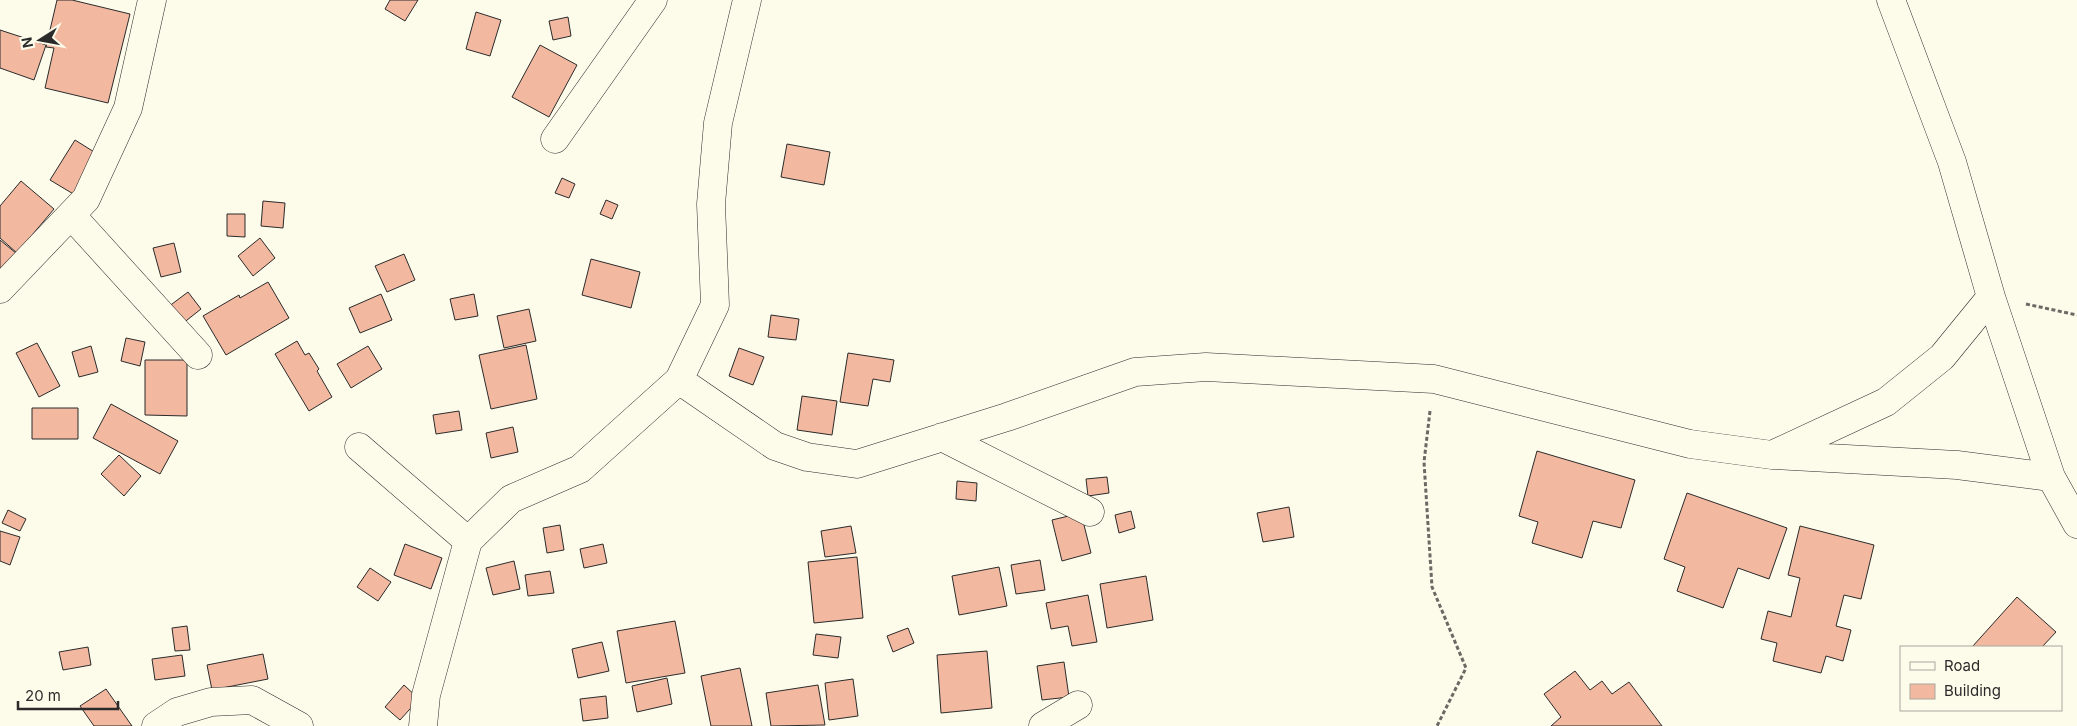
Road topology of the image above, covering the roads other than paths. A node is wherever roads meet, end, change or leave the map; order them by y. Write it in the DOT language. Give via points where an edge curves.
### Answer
graph roads {
  1 [pos="152,0"];
  2 [pos="653,0"];
  3 [pos="747,0"];
  4 [pos="1891,0"];
  5 [pos="555,139"];
  6 [pos="71,215"];
  7 [pos="0,289"];
  8 [pos="1991,297"];
  9 [pos="198,355"];
  10 [pos="679,380"];
  11 [pos="942,437"];
  12 [pos="359,447"];
  13 [pos="1772,455"];
  14 [pos="2051,476"];
  15 [pos="1090,512"];
  16 [pos="2077,524"];
  17 [pos="468,541"];
  18 [pos="1078,705"];
  19 [pos="156,726"];
  20 [pos="299,726"];
  21 [pos="423,726"];
  22 [pos="1043,726"];
  1 -- 6 [label="street" via="128,108 86,199"];
  2 -- 5 [label="street"];
  3 -- 10 [label="street" via="718,123 711,204 714,305"];
  4 -- 8 [label="street" via="1952,162"];
  6 -- 7 [label="street"];
  6 -- 9 [label="street"];
  8 -- 13 [label="street" via="1942,358 1886,402"];
  8 -- 14 [label="street"];
  10 -- 11 [label="street" via="775,446 807,457 858,464"];
  10 -- 17 [label="street" via="580,469 511,499"];
  11 -- 13 [label="street" via="1135,372 1206,367 1434,379 1690,444"];
  11 -- 15 [label="street"];
  12 -- 17 [label="street"];
  13 -- 14 [label="street" via="1957,465"];
  14 -- 16 [label="street"];
  17 -- 21 [label="street" via="426,695"];
  18 -- 22 [label="street"];
  19 -- 20 [label="street" via="177,712 211,702 252,700"];
}
